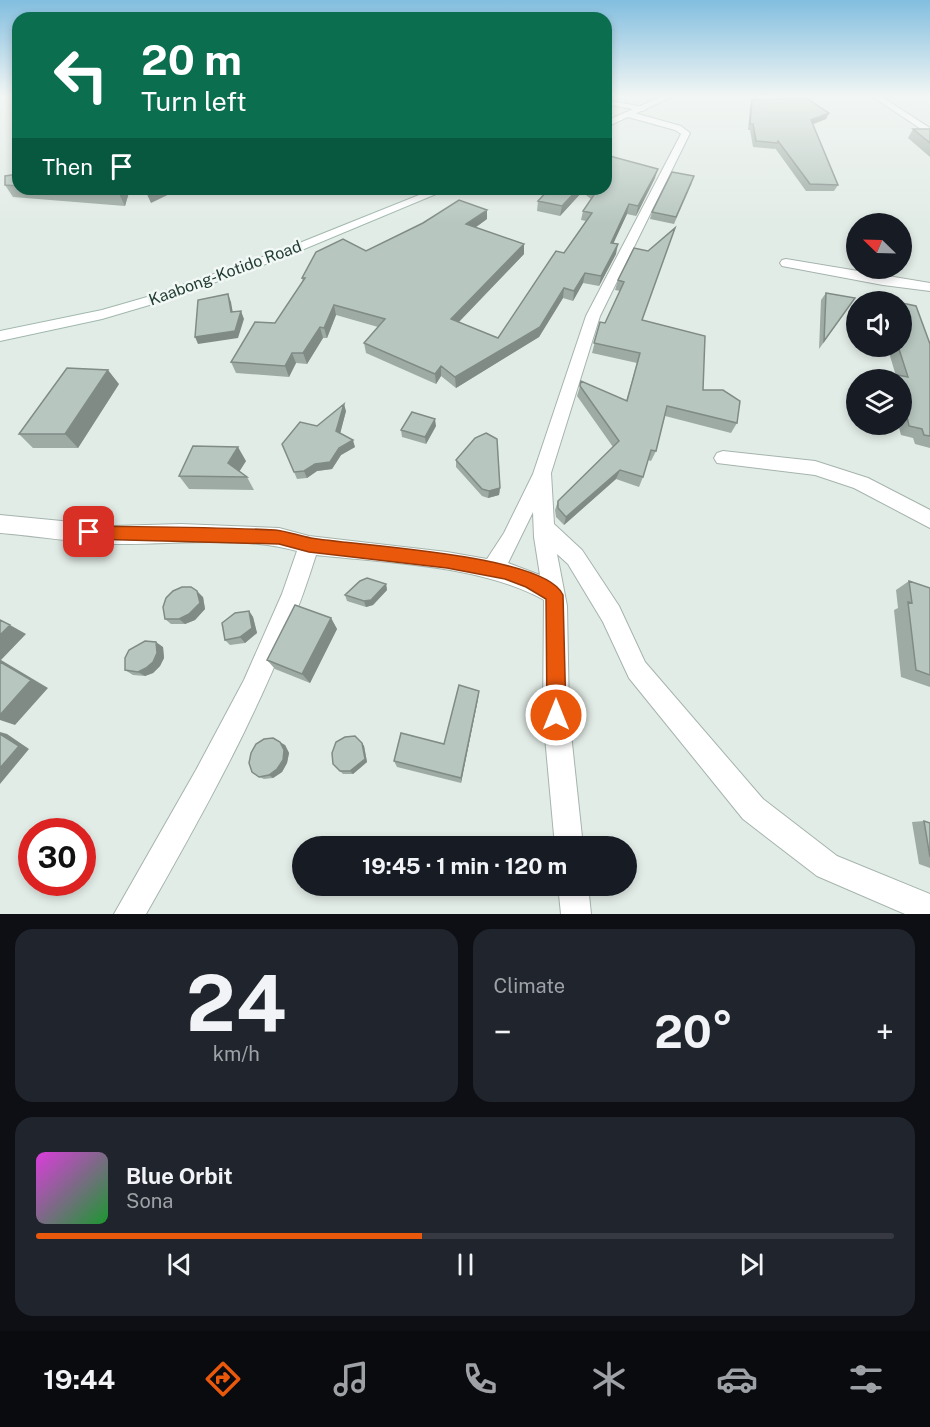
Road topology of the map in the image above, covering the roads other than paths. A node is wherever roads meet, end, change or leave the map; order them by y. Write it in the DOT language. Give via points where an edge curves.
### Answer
graph roads {
  1 [pos="684,138"];
  2 [pos="420,195"];
  3 [pos="786,263"];
  4 [pos="930,287"];
  5 [pos="0,336"];
  6 [pos="723,458"];
  7 [pos="542,473"];
  8 [pos="930,520"];
  9 [pos="0,524"];
  10 [pos="543,526"];
  11 [pos="309,545"];
  12 [pos="493,569"];
  13 [pos="555,595"];
  14 [pos="568,836"];
  15 [pos="574,896"];
  16 [pos="930,909"];
  17 [pos="129,914"];
  18 [pos="576,914"];
  1 -- 7 [label="street" via="593,316"];
  2 -- 5 [label="street, Kaabong-Kotido Road" via="178,291 116,311"];
  3 -- 4 [label="street"];
  6 -- 8 [label="street" via="815,468 861,483"];
  7 -- 10 [label="street"];
  7 -- 12 [label="street"];
  9 -- 11 [label="street" via="113,535 279,537"];
  10 -- 13 [label="street"];
  10 -- 16 [label="street" via="575,557 611,614 637,670 753,808 827,866"];
  11 -- 12 [label="street"];
  11 -- 17 [label="street" via="267,663 239,721"];
  12 -- 13 [label="street" via="532,582"];
  13 -- 14 [label="street" via="556,715"];
  15 -- 18 [label="street"];
}
